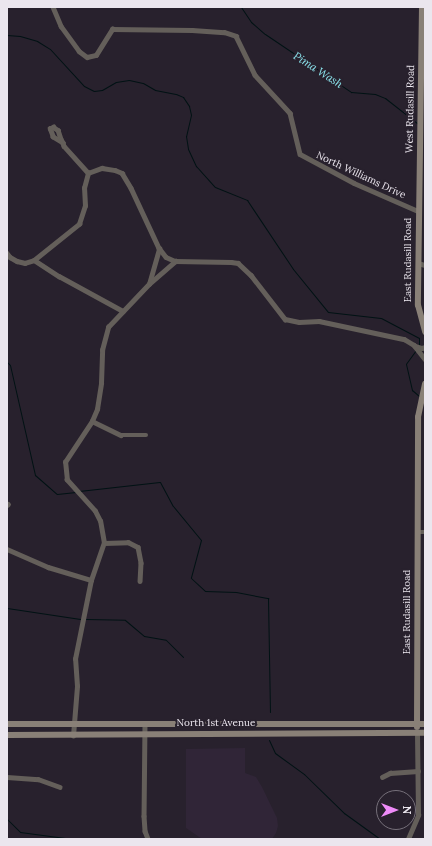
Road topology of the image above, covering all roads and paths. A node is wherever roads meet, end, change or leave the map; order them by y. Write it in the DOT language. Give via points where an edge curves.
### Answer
graph roads {
  1 [pos="53,7"];
  2 [pos="422,7"];
  3 [pos="423,90"];
  4 [pos="63,143"];
  5 [pos="88,173"];
  6 [pos="418,211"];
  7 [pos="159,248"];
  8 [pos="7,253"];
  9 [pos="34,260"];
  10 [pos="175,261"];
  11 [pos="418,264"];
  12 [pos="425,264"];
  13 [pos="149,284"];
  14 [pos="123,311"];
  15 [pos="425,332"];
  16 [pos="412,344"];
  17 [pos="425,347"];
  18 [pos="425,359"];
  19 [pos="425,384"];
  20 [pos="92,421"];
  21 [pos="146,435"];
  22 [pos="418,532"];
  23 [pos="425,532"];
  24 [pos="104,543"];
  25 [pos="7,549"];
  26 [pos="91,580"];
  27 [pos="140,581"];
  28 [pos="7,724"];
  29 [pos="74,724"];
  30 [pos="145,724"];
  31 [pos="417,724"];
  32 [pos="425,724"];
  33 [pos="144,733"];
  34 [pos="417,733"];
  35 [pos="425,733"];
  36 [pos="7,735"];
  37 [pos="73,736"];
  38 [pos="418,771"];
  39 [pos="7,777"];
  40 [pos="382,777"];
  41 [pos="60,787"];
  42 [pos="418,815"];
  43 [pos="425,817"];
  44 [pos="148,839"];
  45 [pos="408,839"];
  1 -- 6 [label="street, North Williams Drive" via="62,26 79,51 87,57 96,55 112,29 199,30 224,32 236,36 255,75 290,113 300,154 354,184"];
  2 -- 3 [label="main road, West Rudasill Road"];
  3 -- 6 [label="main road, West Rudasill Road"];
  4 -- 5 [label="street"];
  5 -- 7 [label="street" via="102,168 122,173"];
  5 -- 9 [label="street" via="84,188 85,206 79,224"];
  6 -- 11 [label="main road, East Rudasill Road"];
  7 -- 10 [label="street" via="166,257"];
  7 -- 13 [label="street"];
  8 -- 9 [label="street" via="17,261 25,263"];
  9 -- 14 [label="street"];
  10 -- 13 [label="street"];
  10 -- 16 [label="street" via="238,263 251,275 285,319 299,322 319,321 404,339"];
  11 -- 12 [label="street"];
  11 -- 15 [label="main road, East Rudasill Road" via="418,305"];
  13 -- 14 [label="street"];
  14 -- 20 [label="street" via="108,327 103,340 99,401"];
  16 -- 17 [label="street"];
  16 -- 18 [label="street"];
  19 -- 22 [label="main road, East Rudasill Road" via="418,417"];
  20 -- 21 [label="street" via="121,434"];
  20 -- 24 [label="street" via="68,456 64,469 67,480 96,511"];
  22 -- 23 [label="street"];
  22 -- 31 [label="main road, East Rudasill Road"];
  24 -- 26 [label="street"];
  24 -- 27 [label="street" via="128,542 138,547 141,563"];
  25 -- 26 [label="street" via="48,568"];
  26 -- 29 [label="street" via="75,659 77,686"];
  28 -- 29 [label="main road, North 1st Avenue"];
  29 -- 30 [label="main road, North 1st Avenue"];
  29 -- 37 [label="street"];
  30 -- 31 [label="main road, North 1st Avenue"];
  30 -- 33 [label="street"];
  31 -- 32 [label="main road, North 1st Avenue"];
  31 -- 34 [label="main road, East Rudasill Road"];
  33 -- 34 [label="main road, North 1st Avenue"];
  33 -- 37 [label="main road, North 1st Avenue"];
  33 -- 44 [label="street" via="144,816"];
  34 -- 35 [label="main road, North 1st Avenue"];
  34 -- 38 [label="street, East Rudasill Road"];
  36 -- 37 [label="main road, North 1st Avenue"];
  38 -- 40 [label="street" via="390,773"];
  38 -- 42 [label="street, East Rudasill Road"];
  39 -- 41 [label="street" via="38,779"];
  42 -- 43 [label="street"];
  42 -- 45 [label="street, East Rudasill Road"];
}
